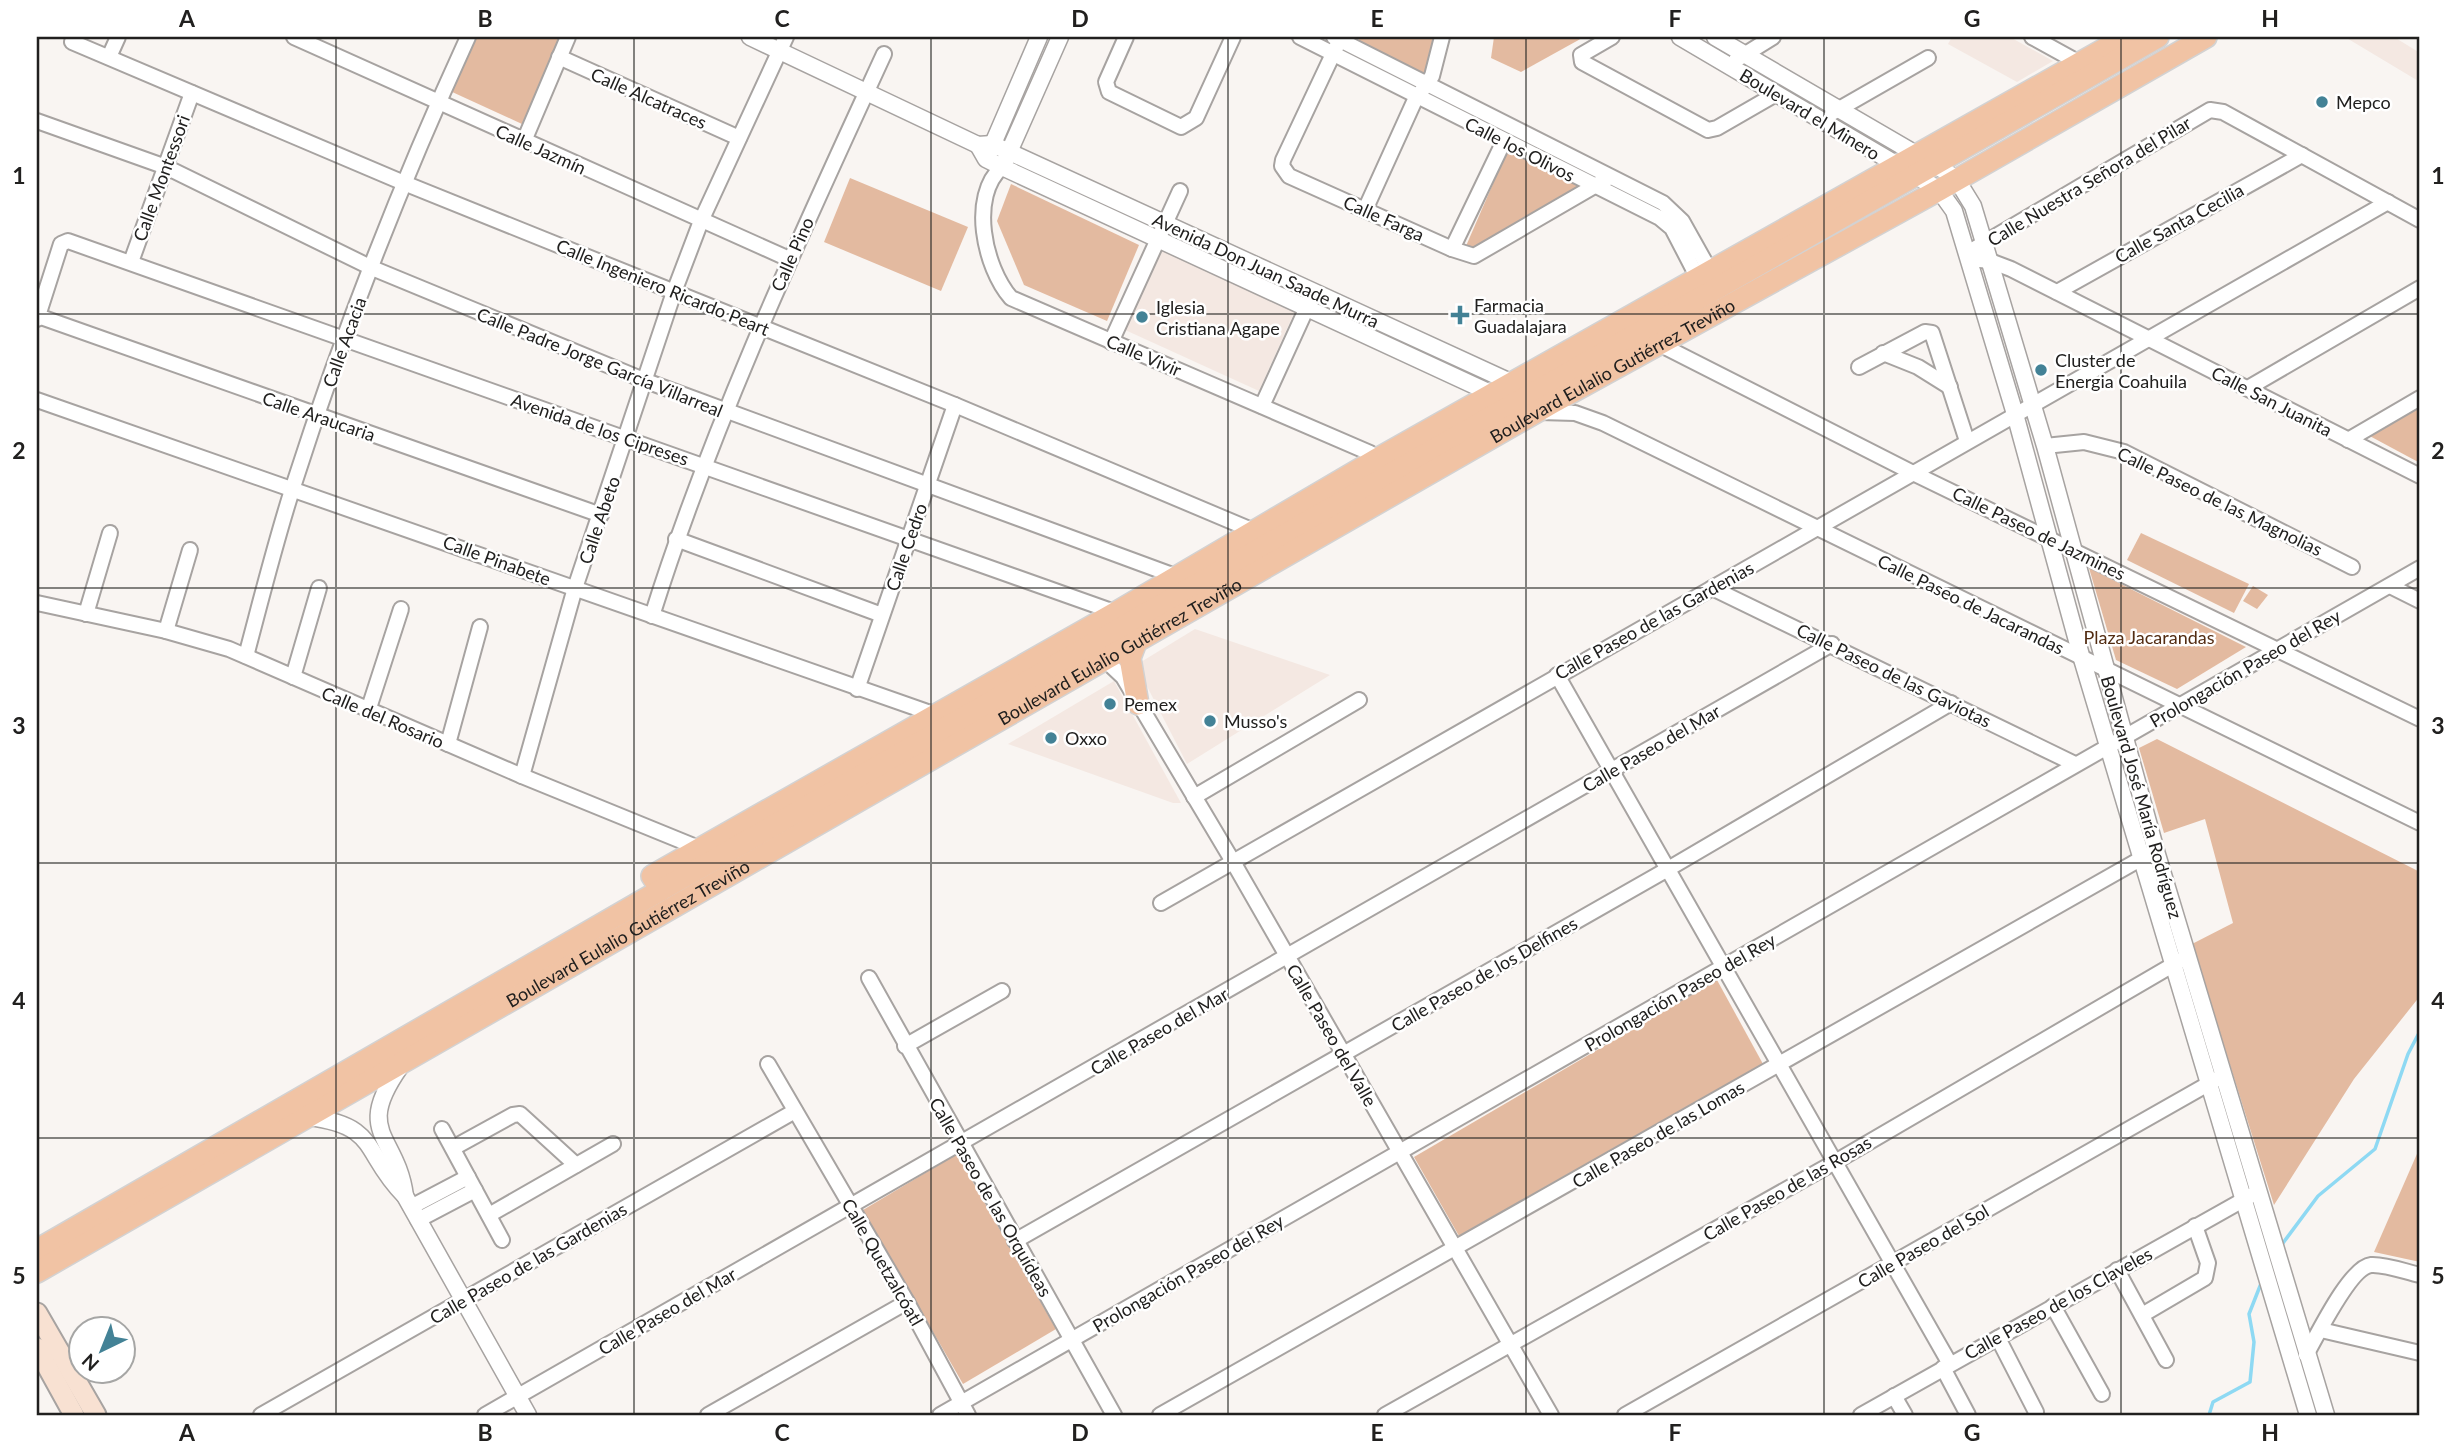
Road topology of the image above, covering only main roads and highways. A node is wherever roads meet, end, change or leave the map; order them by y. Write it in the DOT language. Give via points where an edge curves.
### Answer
graph roads {
  1 [pos="2126,37"];
  2 [pos="2158,37"];
  3 [pos="2206,37"];
  4 [pos="2087,68"];
  5 [pos="1708,283"];
  6 [pos="1513,393"];
  7 [pos="1545,405"];
  8 [pos="1383,466"];
  9 [pos="1129,626"];
  10 [pos="1105,660"];
  11 [pos="1059,664"];
  12 [pos="1139,704"];
  13 [pos="660,890"];
  14 [pos="69,1232"];
  15 [pos="37,1250"];
  16 [pos="37,1256"];
  17 [pos="37,1272"];
  18 [pos="37,1313"];
  19 [pos="37,1348"];
  20 [pos="75,1415"];
  21 [pos="96,1415"];
  1 -- 4 [label="main road, Boulevard Eulalio Gutiérrez Treviño"];
  2 -- 4 [label="main road, Boulevard Eulalio Gutiérrez Treviño"];
  3 -- 7 [label="main road, Boulevard Eulalio Gutiérrez Treviño" via="1948,185"];
  4 -- 5 [label="main road, Boulevard Eulalio Gutiérrez Treviño"];
  5 -- 6 [label="main road, Boulevard Eulalio Gutiérrez Treviño"];
  5 -- 7 [label="main road, Boulevard Eulalio Gutiérrez Treviño"];
  6 -- 7 [label="main road, Boulevard Eulalio Gutiérrez Treviño"];
  6 -- 8 [label="main road, Boulevard Eulalio Gutiérrez Treviño"];
  6 -- 8 [label="main road, Boulevard Eulalio Gutiérrez Treviño" via="1492,395"];
  7 -- 9 [label="main road, Boulevard Eulalio Gutiérrez Treviño"];
  8 -- 9 [label="main road, Boulevard Eulalio Gutiérrez Treviño"];
  8 -- 9 [label="main road, Boulevard Eulalio Gutiérrez Treviño" via="1175,576"];
  9 -- 10 [label="main road, Boulevard Eulalio Gutiérrez Treviño"];
  9 -- 11 [label="main road, Boulevard Eulalio Gutiérrez Treviño"];
  9 -- 12 [label="main road" via="1130,666"];
  9 -- 13 [label="main road, Boulevard Eulalio Gutiérrez Treviño" via="934,715 652,876"];
  10 -- 11 [label="main road" via="1089,656"];
  10 -- 17 [label="main road, Boulevard Eulalio Gutiérrez Treviño"];
  11 -- 13 [label="main road, Boulevard Eulalio Gutiérrez Treviño"];
  13 -- 14 [label="main road, Boulevard Eulalio Gutiérrez Treviño"];
  14 -- 15 [label="main road, Boulevard Eulalio Gutiérrez Treviño"];
  14 -- 16 [label="main road"];
  18 -- 21 [label="main road"];
  19 -- 20 [label="main road"];
}
